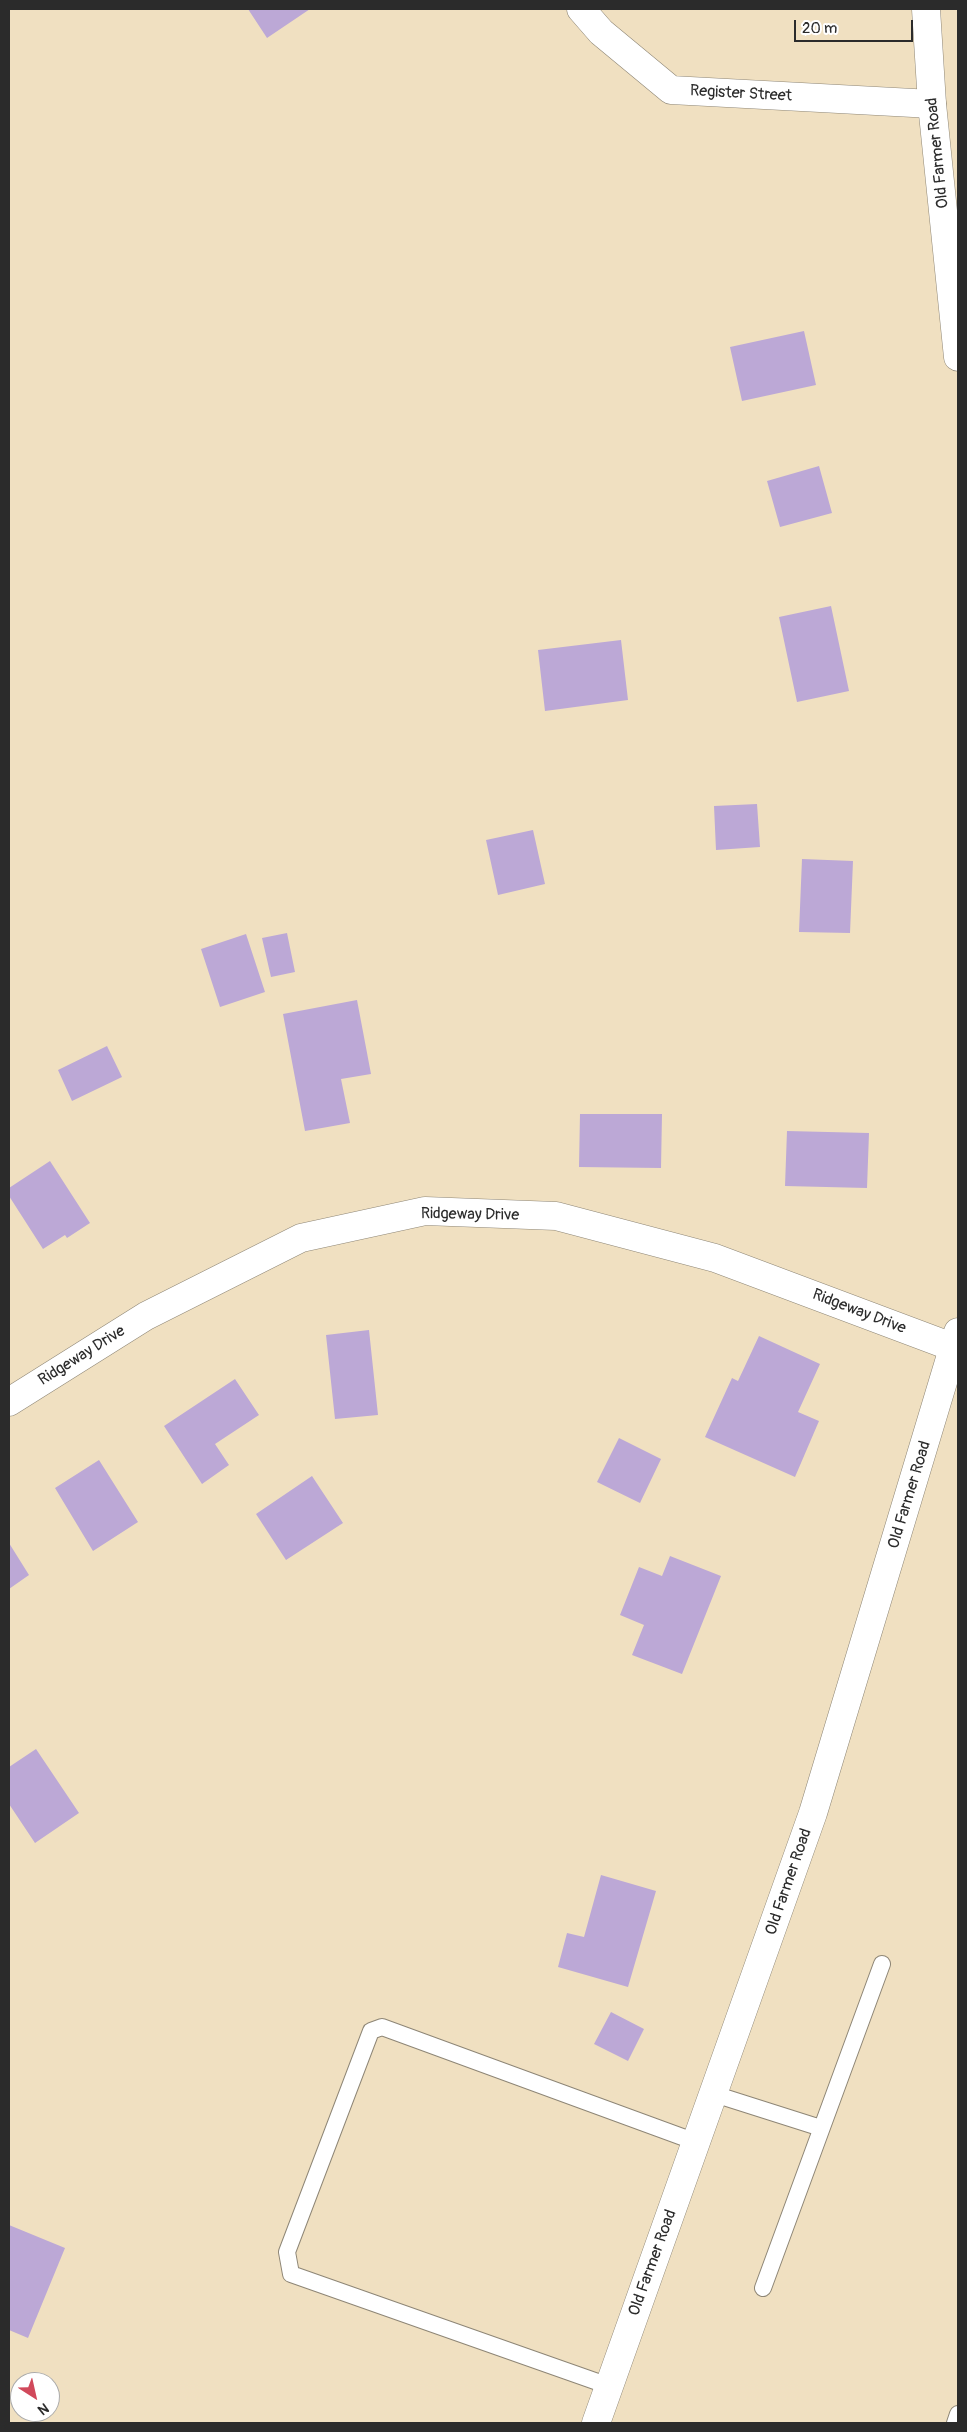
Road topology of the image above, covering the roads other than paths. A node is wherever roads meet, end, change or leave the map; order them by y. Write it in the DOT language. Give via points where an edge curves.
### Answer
graph roads {
  1 [pos="581,9"];
  2 [pos="926,9"];
  3 [pos="932,104"];
  4 [pos="955,290"];
  5 [pos="958,357"];
  6 [pos="956,1340"];
  7 [pos="9,1402"];
  8 [pos="882,1964"];
  9 [pos="714,2094"];
  10 [pos="821,2128"];
  11 [pos="696,2142"];
  12 [pos="763,2288"];
  13 [pos="609,2386"];
  14 [pos="958,2414"];
  15 [pos="596,2423"];
  16 [pos="955,2423"];
  1 -- 3 [label="street, Register Street" via="601,32 671,90"];
  2 -- 3 [label="street, Old Farmer Road"];
  3 -- 4 [label="street, Old Farmer Road"];
  4 -- 5 [label="street, Old Farmer Road"];
  6 -- 7 [label="street, Ridgeway Drive" via="715,1258 556,1216 425,1211 301,1238 146,1316"];
  6 -- 9 [label="street, Old Farmer Road" via="813,1813"];
  8 -- 10 [label="lane"];
  9 -- 10 [label="lane"];
  9 -- 11 [label="street, Old Farmer Road"];
  10 -- 12 [label="lane"];
  11 -- 13 [label="street, Old Farmer Road"];
  11 -- 13 [label="lane" via="382,2027 371,2030 287,2252 291,2274"];
  13 -- 15 [label="street, Old Farmer Road"];
  14 -- 16 [label="lane"];
}
